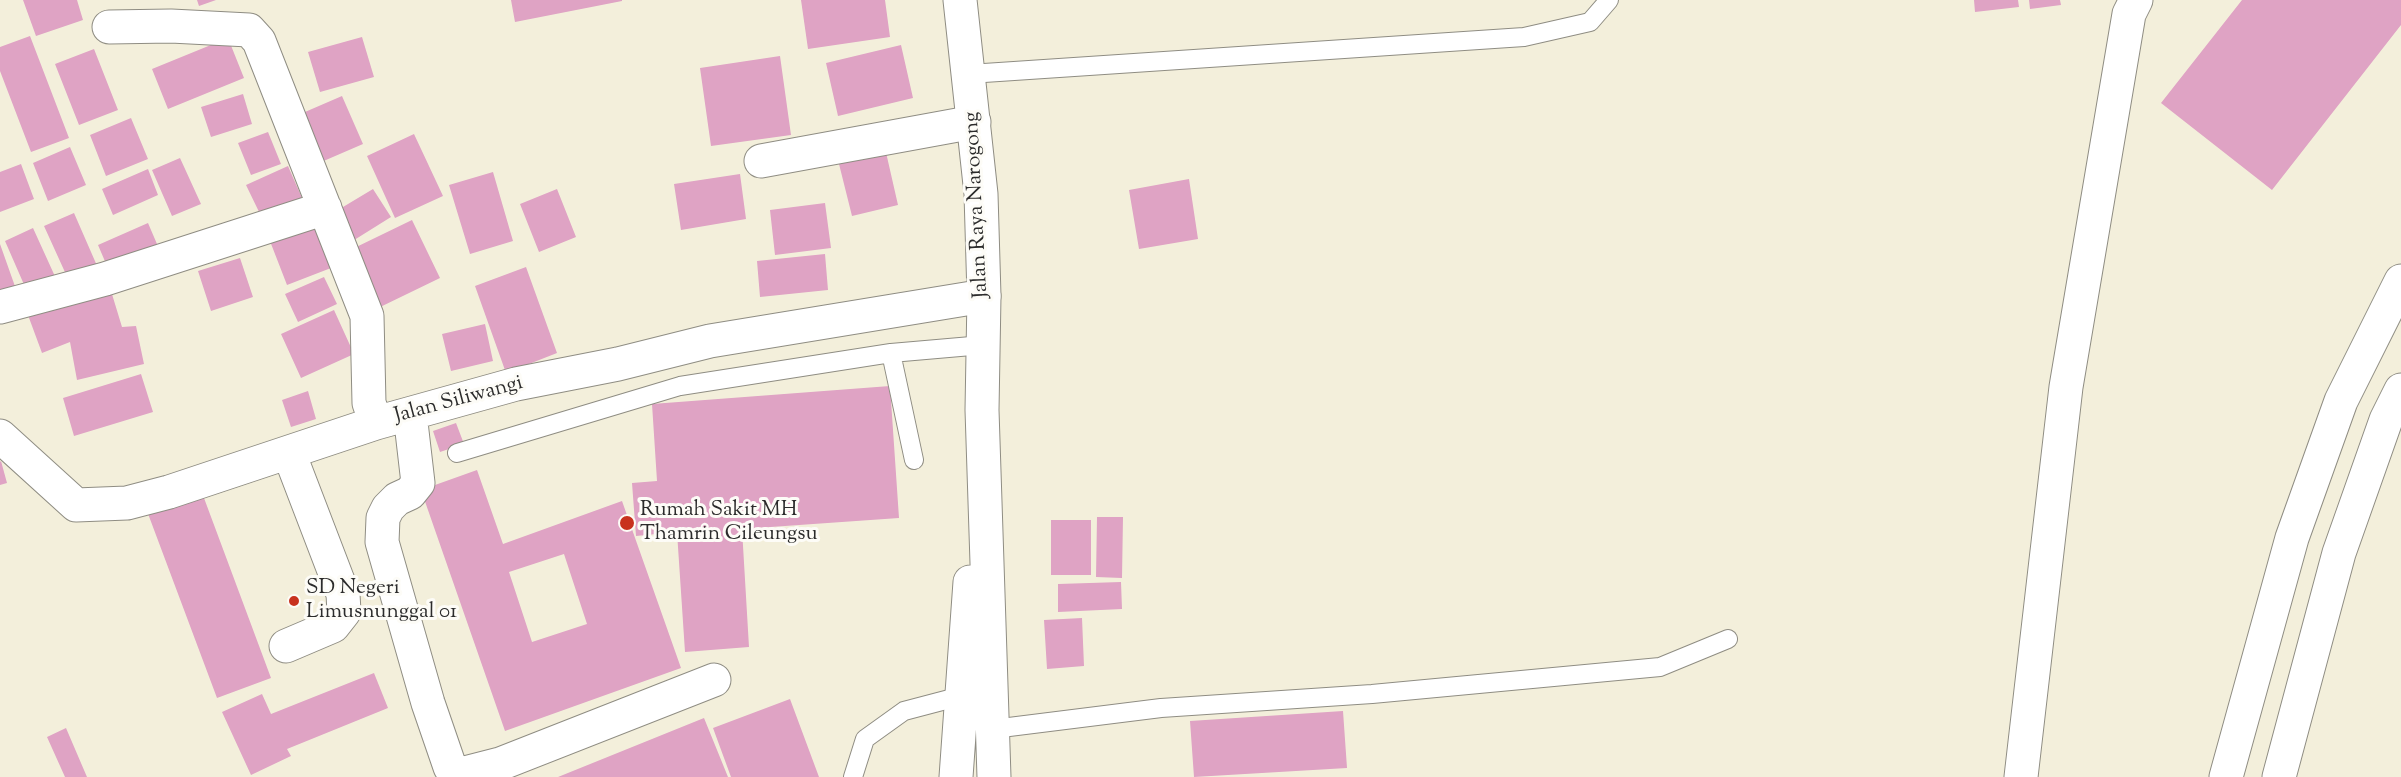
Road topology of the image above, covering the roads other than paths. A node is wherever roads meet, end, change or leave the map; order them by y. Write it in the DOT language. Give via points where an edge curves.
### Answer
graph roads {
  1 [pos="960,0"];
  2 [pos="1609,0"];
  3 [pos="2136,0"];
  4 [pos="109,27"];
  5 [pos="969,74"];
  6 [pos="974,122"];
  7 [pos="761,161"];
  8 [pos="325,208"];
  9 [pos="2401,281"];
  10 [pos="984,296"];
  11 [pos="0,307"];
  12 [pos="983,345"];
  13 [pos="891,353"];
  14 [pos="2401,390"];
  15 [pos="982,410"];
  16 [pos="410,414"];
  17 [pos="376,423"];
  18 [pos="0,436"];
  19 [pos="289,453"];
  20 [pos="457,453"];
  21 [pos="914,460"];
  22 [pos="1728,639"];
  23 [pos="286,646"];
  24 [pos="714,680"];
  25 [pos="961,696"];
  26 [pos="993,729"];
  27 [pos="853,777"];
  28 [pos="956,777"];
  29 [pos="994,777"];
  30 [pos="2021,777"];
  31 [pos="2226,777"];
  32 [pos="2279,777"];
  1 -- 5 [label="main road, Jalan Raya Narogong"];
  2 -- 5 [label="lane" via="1590,22 1524,37"];
  3 -- 30 [label="main road" via="2129,14 2066,387"];
  4 -- 8 [label="main road, Jalan Siliwangi" via="249,30 259,41"];
  5 -- 6 [label="main road, Jalan Raya Narogong"];
  6 -- 7 [label="main road"];
  6 -- 10 [label="main road, Jalan Raya Narogong"];
  8 -- 11 [label="main road" via="115,276"];
  8 -- 17 [label="main road, Jalan Siliwangi" via="367,316 369,403"];
  9 -- 31 [label="main road" via="2341,401 2292,538"];
  10 -- 12 [label="main road, Jalan Raya Narogong"];
  10 -- 16 [label="main road, Jalan Siliwangi" via="710,340 618,364 516,384"];
  12 -- 13 [label="lane"];
  12 -- 15 [label="main road, Jalan Raya Narogong"];
  13 -- 20 [label="lane" via="680,386"];
  13 -- 21 [label="lane"];
  14 -- 32 [label="main road" via="2386,420 2339,553"];
  15 -- 25 [label="main road, Jalan Raya Narogong"];
  15 -- 26 [label="main road, Jalan Raya Narogong"];
  16 -- 17 [label="main road, Jalan Siliwangi"];
  16 -- 24 [label="main road" via="418,483 388,508 383,518 382,542 450,767 465,773 500,764"];
  17 -- 19 [label="main road"];
  18 -- 19 [label="main road" via="76,505 127,503"];
  19 -- 23 [label="main road" via="343,594 344,612 333,626"];
  22 -- 26 [label="lane" via="1660,667 1372,694 1161,708"];
  25 -- 27 [label="lane" via="904,711 865,739"];
  25 -- 28 [label="main road, Jalan Raya Narogong"];
  26 -- 29 [label="main road, Jalan Raya Narogong"];
}
